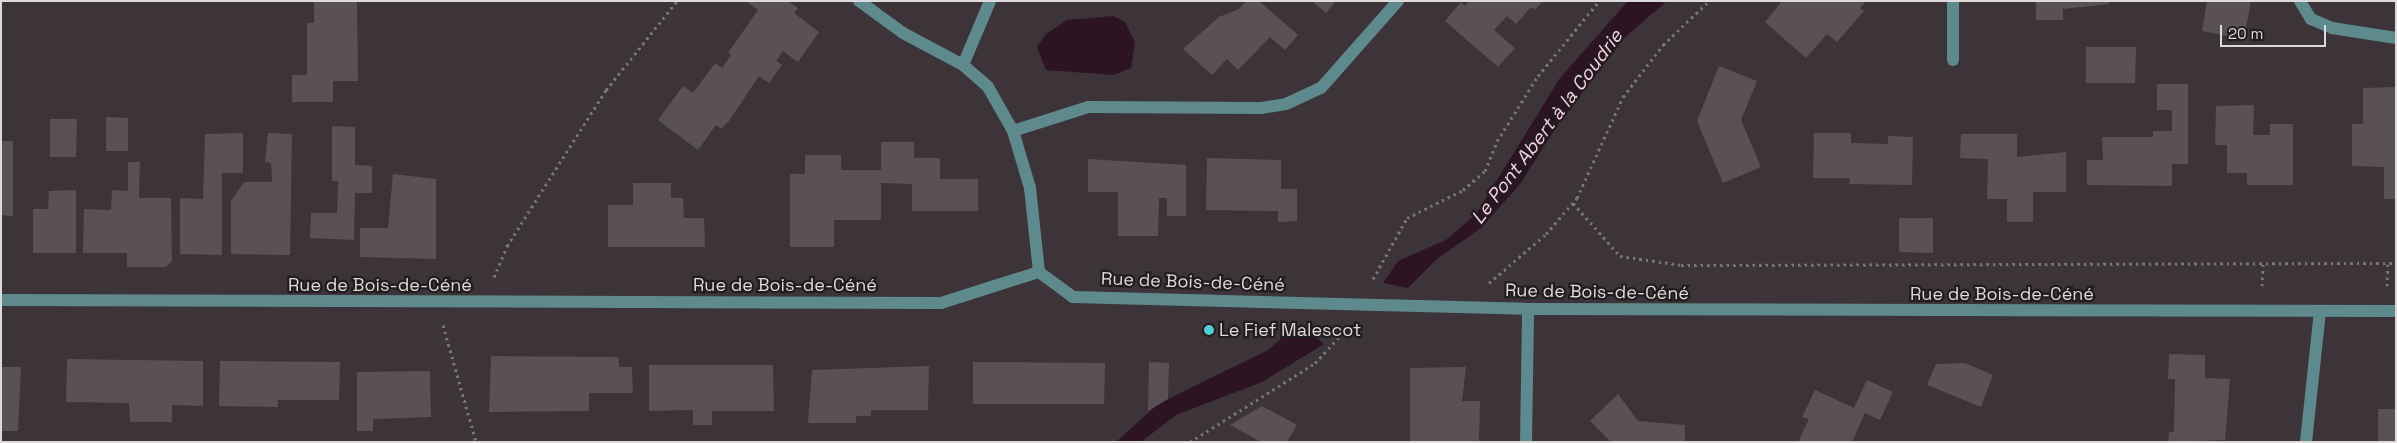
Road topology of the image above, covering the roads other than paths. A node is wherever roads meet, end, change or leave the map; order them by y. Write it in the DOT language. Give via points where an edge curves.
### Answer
graph roads {
  1 [pos="859,1"];
  2 [pos="990,1"];
  3 [pos="1398,1"];
  4 [pos="1953,1"];
  5 [pos="2300,1"];
  6 [pos="2396,38"];
  7 [pos="1953,60"];
  8 [pos="963,65"];
  9 [pos="1014,131"];
  10 [pos="1039,272"];
  11 [pos="1,300"];
  12 [pos="1528,309"];
  13 [pos="2396,311"];
  14 [pos="2320,312"];
  15 [pos="1526,442"];
  16 [pos="2306,442"];
  1 -- 8 [label="street" via="903,34"];
  2 -- 8 [label="street"];
  3 -- 9 [label="street" via="1321,88 1286,104 1260,108 1088,107"];
  4 -- 7 [label="street"];
  5 -- 6 [label="street" via="2310,19 2332,28"];
  8 -- 9 [label="street" via="988,87"];
  9 -- 10 [label="street" via="1035,213"];
  10 -- 11 [label="street, Rue de Bois-de-Céné" via="941,303"];
  10 -- 12 [label="street, Rue de Bois-de-Céné" via="1073,297"];
  12 -- 14 [label="street, Rue de Bois-de-Céné"];
  12 -- 15 [label="street"];
  13 -- 14 [label="street, Rue de Bois-de-Céné"];
  14 -- 16 [label="street"];
}
